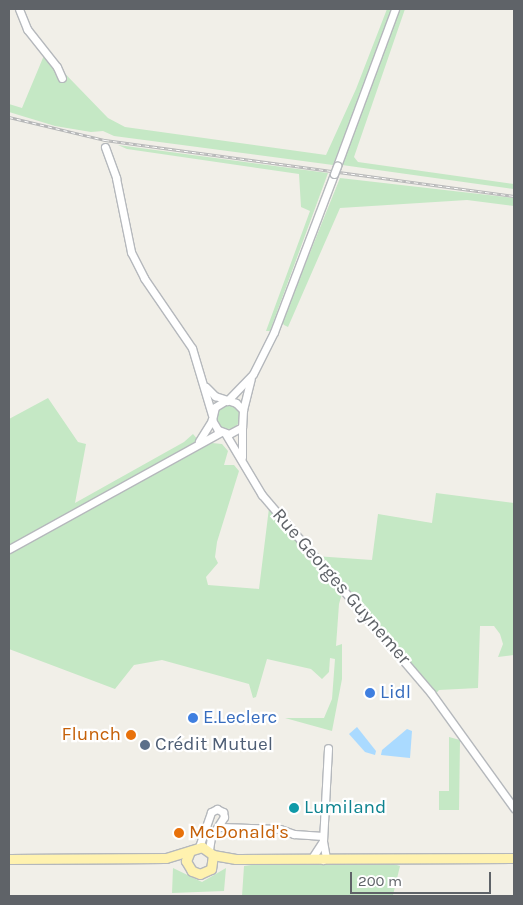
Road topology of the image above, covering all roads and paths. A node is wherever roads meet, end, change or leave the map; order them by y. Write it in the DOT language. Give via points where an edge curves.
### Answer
graph roads {
  1 [pos="19,9"];
  2 [pos="396,9"];
  3 [pos="62,78"];
  4 [pos="105,147"];
  5 [pos="253,374"];
  6 [pos="206,387"];
  7 [pos="226,401"];
  8 [pos="243,410"];
  9 [pos="212,417"];
  10 [pos="242,427"];
  11 [pos="223,433"];
  12 [pos="196,445"];
  13 [pos="242,460"];
  14 [pos="9,549"];
  15 [pos="328,748"];
  16 [pos="514,808"];
  17 [pos="221,827"];
  18 [pos="323,838"];
  19 [pos="194,849"];
  20 [pos="211,852"];
  21 [pos="326,858"];
  22 [pos="514,858"];
  23 [pos="377,859"];
  24 [pos="9,860"];
  25 [pos="309,860"];
  26 [pos="9,864"];
  27 [pos="188,866"];
  28 [pos="212,867"];
  1 -- 3 [label="street" via="27,29"];
  2 -- 5 [label="street, bridge" via="278,324"];
  4 -- 6 [label="street" via="116,178 131,252 144,278 192,348"];
  5 -- 7 [label="street"];
  5 -- 8 [label="street"];
  6 -- 7 [label="street"];
  6 -- 9 [label="street"];
  7 -- 8 [label="street" via="236,403"];
  7 -- 9 [label="street" via="215,407"];
  8 -- 10 [label="street"];
  9 -- 11 [label="street"];
  9 -- 12 [label="street"];
  10 -- 11 [label="street" via="234,433"];
  10 -- 13 [label="street, Rue Georges Guynemer"];
  11 -- 12 [label="street"];
  11 -- 13 [label="street, Rue Georges Guynemer"];
  12 -- 14 [label="street"];
  13 -- 16 [label="street, Rue Georges Guynemer" via="262,495 432,692"];
  15 -- 18 [label="street"];
  17 -- 18 [label="street" via="280,829"];
  17 -- 19 [label="street" via="223,812 213,808"];
  17 -- 20 [label="street" via="211,837"];
  18 -- 21 [label="street"];
  18 -- 25 [label="street"];
  19 -- 20 [label="main road"];
  19 -- 24 [label="main road" via="165,858"];
  19 -- 27 [label="main road"];
  20 -- 25 [label="main road" via="226,858"];
  20 -- 28 [label="main road"];
  21 -- 23 [label="main road"];
  21 -- 25 [label="main road"];
  22 -- 23 [label="main road"];
  23 -- 25 [label="main road"];
  25 -- 28 [label="main road" via="227,863"];
  26 -- 27 [label="main road" via="168,863"];
  27 -- 28 [label="main road" via="200,874"];
}
